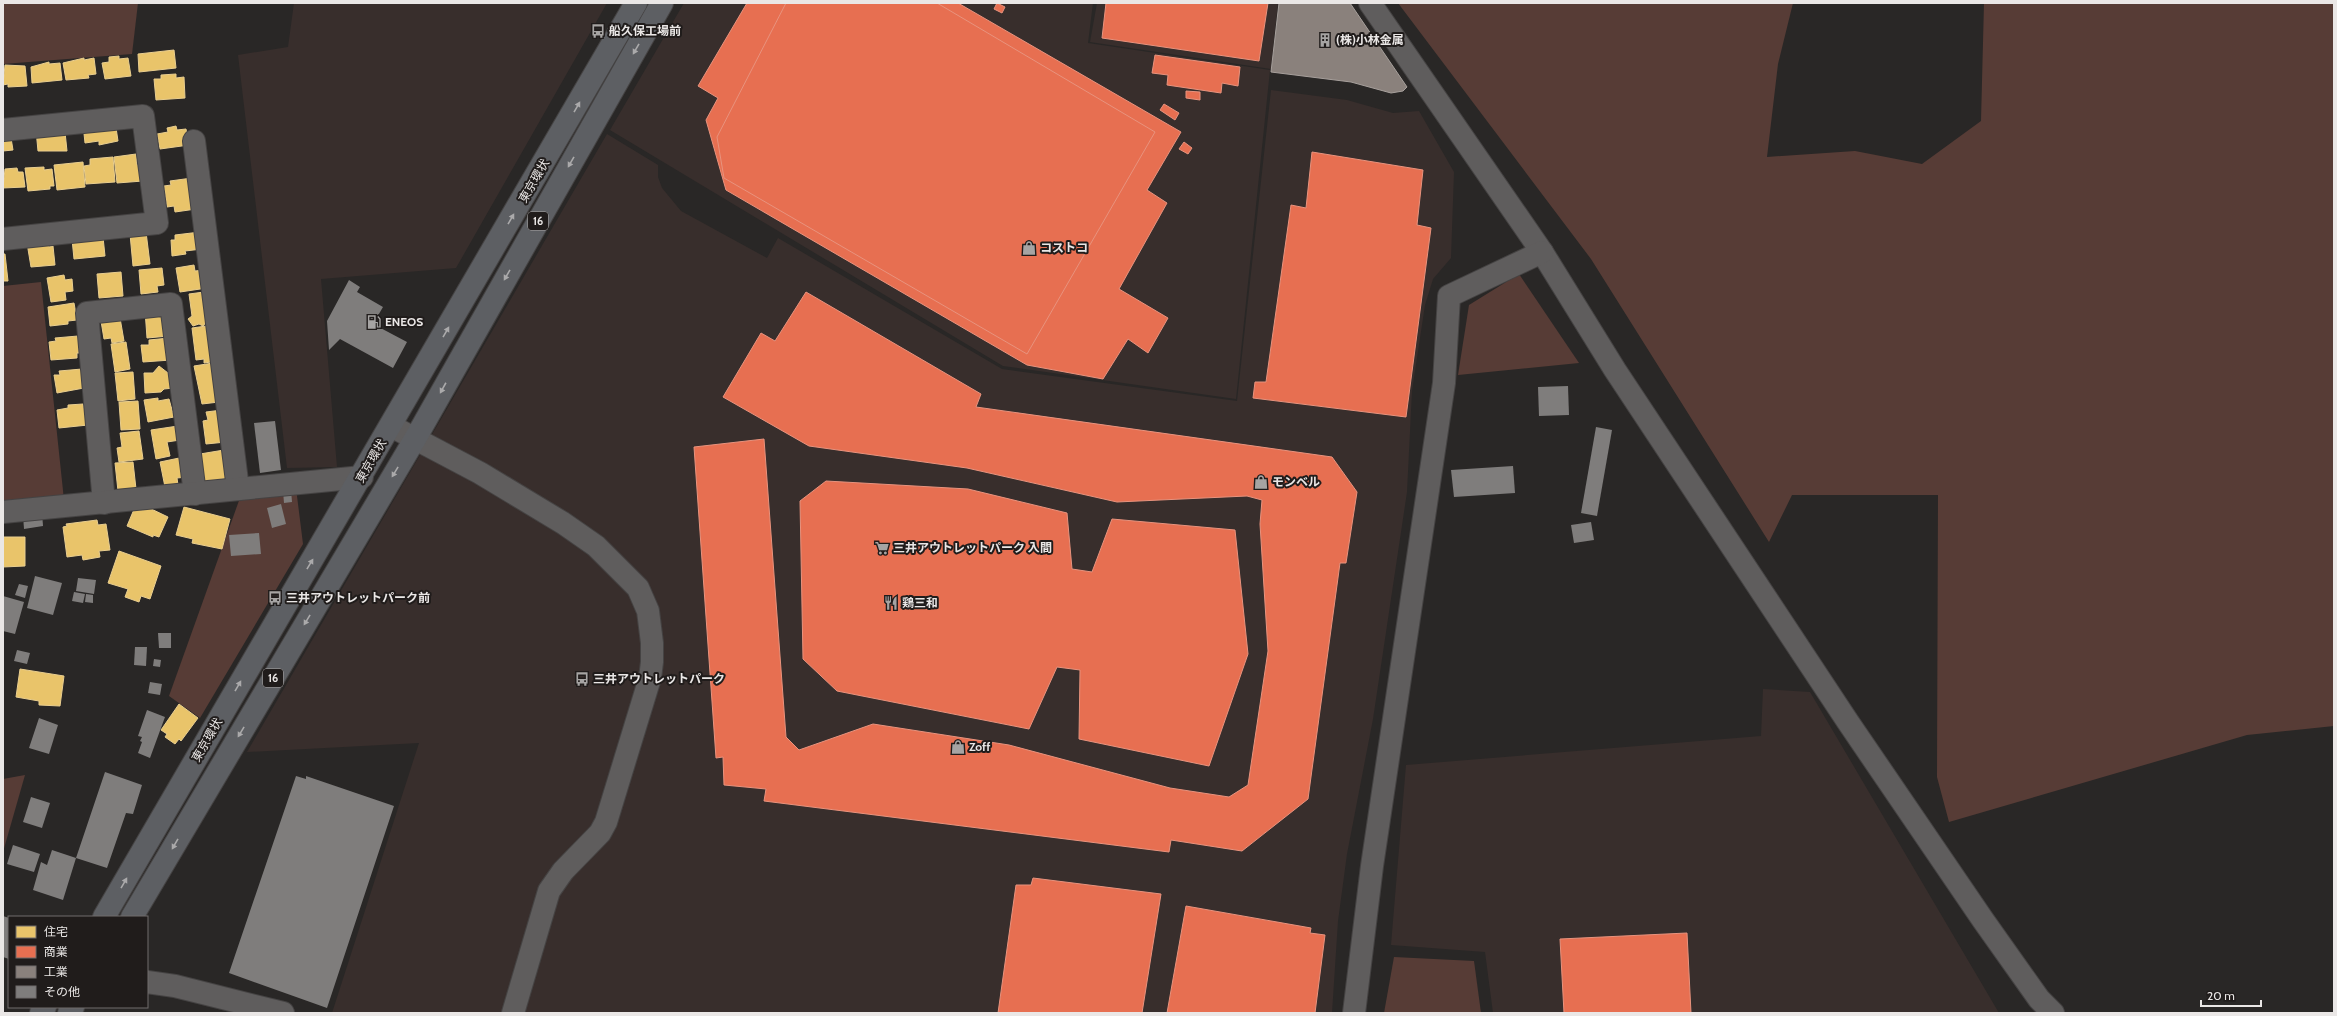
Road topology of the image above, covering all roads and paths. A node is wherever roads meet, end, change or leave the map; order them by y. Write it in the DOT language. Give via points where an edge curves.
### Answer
graph roads {
  1 [pos="636,3"];
  2 [pos="662,3"];
  3 [pos="1370,3"];
  4 [pos="3,130"];
  5 [pos="194,141"];
  6 [pos="3,239"];
  7 [pos="1542,252"];
  8 [pos="391,426"];
  9 [pos="415,439"];
  10 [pos="362,477"];
  11 [pos="238,489"];
  12 [pos="196,494"];
  13 [pos="104,503"];
  14 [pos="3,512"];
  15 [pos="105,916"];
  16 [pos="133,916"];
  17 [pos="148,982"];
  18 [pos="283,1013"];
  19 [pos="513,1013"];
  20 [pos="1354,1013"];
  21 [pos="2053,1013"];
  8 -- 1 [label="highway, 東京環状 / 16, one-way"];
  2 -- 9 [label="highway, 東京環状 / 16, one-way"];
  3 -- 7 [label="street"];
  4 -- 6 [label="street" via="143,116 157,223"];
  5 -- 11 [label="street"];
  7 -- 20 [label="street" via="1449,296 1444,383 1372,866"];
  7 -- 21 [label="street" via="1615,370 1760,591 1983,920 2039,999"];
  8 -- 9 [label="street"];
  8 -- 10 [label="highway, 東京環状 / 16"];
  9 -- 16 [label="highway, 東京環状 / 16, one-way"];
  9 -- 19 [label="street" via="525,500 596,546 638,588 648,611 652,643 650,678 606,822 600,833 563,871 549,891"];
  10 -- 11 [label="street"];
  15 -- 10 [label="highway, 東京環状 / 16, one-way"];
  11 -- 12 [label="street"];
  12 -- 13 [label="street"];
  12 -- 13 [label="street" via="171,304 87,313"];
  13 -- 14 [label="street"];
  17 -- 18 [label="street" via="175,986"];
}
